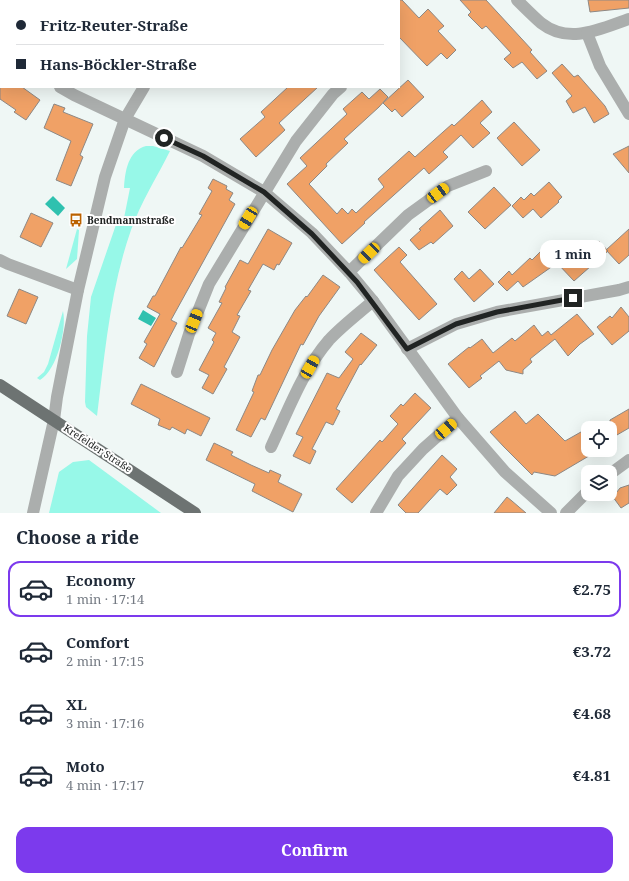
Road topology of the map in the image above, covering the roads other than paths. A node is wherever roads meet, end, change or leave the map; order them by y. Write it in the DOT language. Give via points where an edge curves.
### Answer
graph roads {
  1 [pos="517,0"];
  2 [pos="629,19"];
  3 [pos="587,33"];
  4 [pos="62,88"];
  5 [pos="143,88"];
  6 [pos="340,88"];
  7 [pos="629,114"];
  8 [pos="125,119"];
  9 [pos="486,171"];
  10 [pos="264,192"];
  11 [pos="0,260"];
  12 [pos="349,272"];
  13 [pos="629,287"];
  14 [pos="78,290"];
  15 [pos="373,301"];
  16 [pos="407,349"];
  17 [pos="178,372"];
  18 [pos="0,385"];
  19 [pos="458,418"];
  20 [pos="54,420"];
  21 [pos="271,447"];
  22 [pos="629,460"];
  23 [pos="617,469"];
  24 [pos="581,498"];
  25 [pos="33,513"];
  26 [pos="195,513"];
  27 [pos="376,513"];
  28 [pos="551,513"];
  29 [pos="566,513"];
  1 -- 3 [label="street" via="542,24 555,31 573,35"];
  2 -- 3 [label="street"];
  3 -- 7 [label="street" via="600,66"];
  4 -- 8 [label="street"];
  5 -- 8 [label="street"];
  6 -- 10 [label="street" via="296,141"];
  8 -- 10 [label="street" via="203,156"];
  8 -- 14 [label="street" via="105,177"];
  9 -- 12 [label="street" via="448,186 408,215"];
  10 -- 12 [label="street" via="312,234"];
  10 -- 17 [label="street" via="209,284 189,334"];
  11 -- 14 [label="street"];
  12 -- 15 [label="street"];
  13 -- 16 [label="street" via="497,312 456,324"];
  14 -- 20 [label="street"];
  15 -- 16 [label="street"];
  15 -- 21 [label="street" via="330,339 317,356"];
  16 -- 19 [label="street"];
  18 -- 20 [label="main road, Krefelder Straße"];
  19 -- 27 [label="street" via="423,449 398,476"];
  19 -- 28 [label="street" via="504,472"];
  20 -- 25 [label="street"];
  20 -- 26 [label="main road, Krefelder Straße"];
  22 -- 23 [label="street"];
  24 -- 29 [label="street"];
}
